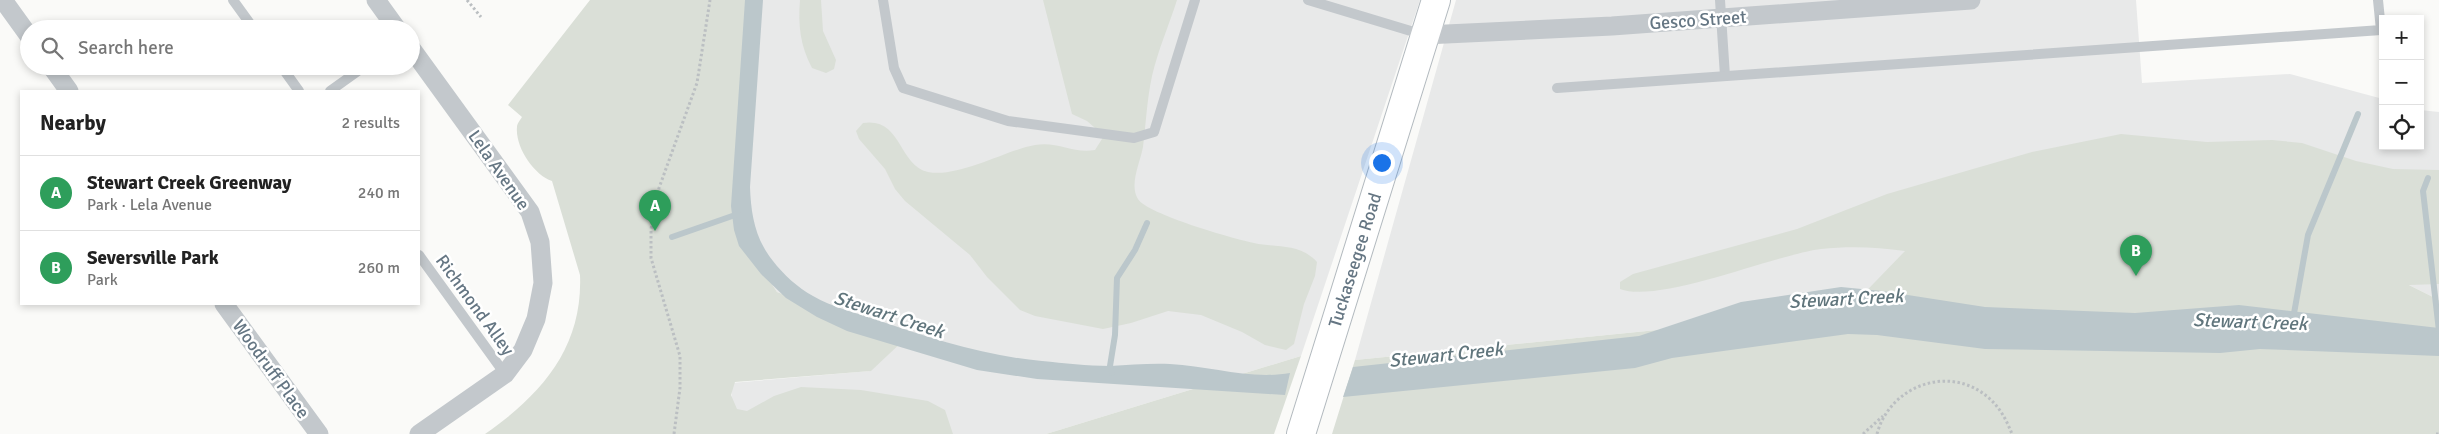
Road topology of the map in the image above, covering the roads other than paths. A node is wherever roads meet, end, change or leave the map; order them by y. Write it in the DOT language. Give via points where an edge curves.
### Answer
graph roads {
  1 [pos="3,0"];
  2 [pos="233,0"];
  3 [pos="376,0"];
  4 [pos="883,0"];
  5 [pos="1196,0"];
  6 [pos="1308,0"];
  7 [pos="1436,0"];
  8 [pos="1971,0"];
  9 [pos="2378,0"];
  10 [pos="1808,6"];
  11 [pos="1720,9"];
  12 [pos="247,20"];
  13 [pos="390,20"];
  14 [pos="20,24"];
  15 [pos="1425,35"];
  16 [pos="420,60"];
  17 [pos="57,75"];
  18 [pos="287,75"];
  19 [pos="352,75"];
  20 [pos="1725,76"];
  21 [pos="1557,88"];
  22 [pos="68,90"];
  23 [pos="298,90"];
  24 [pos="331,90"];
  25 [pos="420,256"];
  26 [pos="225,305"];
  27 [pos="505,374"];
  28 [pos="319,434"];
  29 [pos="419,434"];
  30 [pos="1301,434"];
  1 -- 14 [label="street"];
  2 -- 12 [label="lane"];
  3 -- 13 [label="street"];
  4 -- 5 [label="lane" via="894,68 903,88 1008,122 1134,138 1154,132"];
  6 -- 15 [label="lane"];
  7 -- 15 [label="main road, Tuckaseegee Road"];
  8 -- 10 [label="street, Gesco Street"];
  9 -- 20 [label="lane" via="2381,30"];
  10 -- 11 [label="street, Gesco Street"];
  11 -- 15 [label="street, Gesco Street"];
  11 -- 20 [label="lane"];
  15 -- 30 [label="main road, Tuckaseegee Road"];
  16 -- 27 [label="street, Lela Avenue" via="530,212 540,242 543,283 536,318 523,350"];
  17 -- 22 [label="street"];
  18 -- 23 [label="lane"];
  19 -- 24 [label="lane"];
  20 -- 21 [label="lane"];
  25 -- 27 [label="lane, Richmond Alley"];
  26 -- 28 [label="street, Woodruff Place"];
  27 -- 29 [label="street, Lela Avenue"];
}
